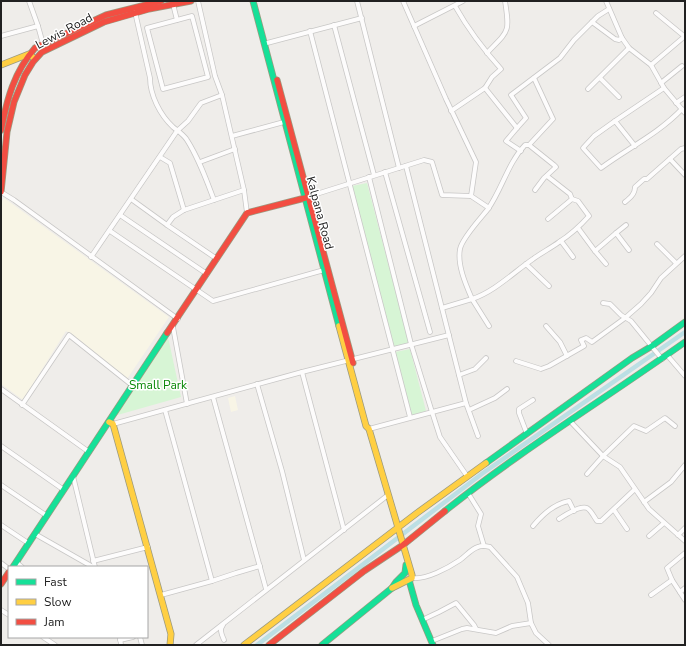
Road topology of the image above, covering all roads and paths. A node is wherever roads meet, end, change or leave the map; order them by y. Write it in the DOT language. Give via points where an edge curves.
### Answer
graph roads {
  1 [pos="29,1"];
  2 [pos="161,1"];
  3 [pos="191,1"];
  4 [pos="198,1"];
  5 [pos="253,1"];
  6 [pos="257,1"];
  7 [pos="357,1"];
  8 [pos="403,1"];
  9 [pos="463,1"];
  10 [pos="505,1"];
  11 [pos="606,1"];
  12 [pos="153,2"];
  13 [pos="181,2"];
  14 [pos="173,3"];
  15 [pos="455,6"];
  16 [pos="609,9"];
  17 [pos="135,12"];
  18 [pos="656,13"];
  19 [pos="362,18"];
  20 [pos="177,20"];
  21 [pos="592,22"];
  22 [pos="334,25"];
  23 [pos="38,26"];
  24 [pos="414,26"];
  25 [pos="310,31"];
  26 [pos="1,36"];
  27 [pos="685,36"];
  28 [pos="622,38"];
  29 [pos="267,43"];
  30 [pos="43,44"];
  31 [pos="630,48"];
  32 [pos="487,53"];
  33 [pos="30,54"];
  34 [pos="35,58"];
  35 [pos="1,65"];
  36 [pos="651,65"];
  37 [pos="682,66"];
  38 [pos="534,78"];
  39 [pos="600,78"];
  40 [pos="661,83"];
  41 [pos="485,88"];
  42 [pos="664,88"];
  43 [pos="588,89"];
  44 [pos="222,95"];
  45 [pos="619,97"];
  46 [pos="685,97"];
  47 [pos="676,104"];
  48 [pos="451,111"];
  49 [pos="683,111"];
  50 [pos="615,121"];
  51 [pos="284,122"];
  52 [pos="516,128"];
  53 [pos="1,130"];
  54 [pos="177,131"];
  55 [pos="232,136"];
  56 [pos="529,145"];
  57 [pos="635,146"];
  58 [pos="685,148"];
  59 [pos="235,149"];
  60 [pos="521,151"];
  61 [pos="160,157"];
  62 [pos="670,159"];
  63 [pos="200,162"];
  64 [pos="406,166"];
  65 [pos="398,168"];
  66 [pos="385,172"];
  67 [pos="374,175"];
  68 [pos="685,175"];
  69 [pos="547,176"];
  70 [pos="369,177"];
  71 [pos="350,183"];
  72 [pos="244,190"];
  73 [pos="535,190"];
  74 [pos="1,192"];
  75 [pos="471,196"];
  76 [pos="307,197"];
  77 [pos="131,199"];
  78 [pos="572,199"];
  79 [pos="214,200"];
  80 [pos="625,202"];
  81 [pos="489,208"];
  82 [pos="184,210"];
  83 [pos="247,213"];
  84 [pos="120,215"];
  85 [pos="548,219"];
  86 [pos="167,225"];
  87 [pos="626,225"];
  88 [pos="578,228"];
  89 [pos="110,231"];
  90 [pos="616,233"];
  91 [pos="561,241"];
  92 [pos="657,244"];
  93 [pos="595,250"];
  94 [pos="629,250"];
  95 [pos="685,256"];
  96 [pos="91,257"];
  97 [pos="217,258"];
  98 [pos="574,258"];
  99 [pos="676,263"];
  100 [pos="526,264"];
  101 [pos="606,264"];
  102 [pos="324,270"];
  103 [pos="207,274"];
  104 [pos="548,286"];
  105 [pos="196,290"];
  106 [pos="472,299"];
  107 [pos="603,303"];
  108 [pos="442,308"];
  109 [pos="625,318"];
  110 [pos="178,319"];
  111 [pos="685,322"];
  112 [pos="489,326"];
  113 [pos="546,326"];
  114 [pos="173,327"];
  115 [pos="430,332"];
  116 [pos="449,335"];
  117 [pos="685,342"];
  118 [pos="411,344"];
  119 [pos="653,347"];
  120 [pos="392,348"];
  121 [pos="567,356"];
  122 [pos="662,356"];
  123 [pos="486,358"];
  124 [pos="350,359"];
  125 [pos="516,360"];
  126 [pos="302,372"];
  127 [pos="459,375"];
  128 [pos="685,376"];
  129 [pos="257,384"];
  130 [pos="133,386"];
  131 [pos="1,389"];
  132 [pos="507,389"];
  133 [pos="213,397"];
  134 [pos="533,400"];
  135 [pos="466,403"];
  136 [pos="22,404"];
  137 [pos="187,404"];
  138 [pos="165,410"];
  139 [pos="469,410"];
  140 [pos="432,412"];
  141 [pos="410,418"];
  142 [pos="570,421"];
  143 [pos="111,423"];
  144 [pos="675,426"];
  145 [pos="369,429"];
  146 [pos="527,434"];
  147 [pos="478,436"];
  148 [pos="1,446"];
  149 [pos="89,452"];
  150 [pos="603,456"];
  151 [pos="685,465"];
  152 [pos="586,474"];
  153 [pos="73,476"];
  154 [pos="467,476"];
  155 [pos="1,485"];
  156 [pos="64,490"];
  157 [pos="634,490"];
  158 [pos="468,493"];
  159 [pos="388,496"];
  160 [pos="644,502"];
  161 [pos="614,510"];
  162 [pos="574,511"];
  163 [pos="47,516"];
  164 [pos="559,518"];
  165 [pos="664,522"];
  166 [pos="535,524"];
  167 [pos="1,525"];
  168 [pos="685,528"];
  169 [pos="344,530"];
  170 [pos="398,530"];
  171 [pos="627,530"];
  172 [pos="35,534"];
  173 [pos="678,535"];
  174 [pos="649,536"];
  175 [pos="685,541"];
  176 [pos="28,543"];
  177 [pos="402,543"];
  178 [pos="484,546"];
  179 [pos="148,547"];
  180 [pos="685,553"];
  181 [pos="304,560"];
  182 [pos="93,561"];
  183 [pos="14,565"];
  184 [pos="92,566"];
  185 [pos="94,566"];
  186 [pos="260,566"];
  187 [pos="8,574"];
  188 [pos="408,579"];
  189 [pos="672,580"];
  190 [pos="212,581"];
  191 [pos="1,584"];
  192 [pos="685,588"];
  193 [pos="266,589"];
  194 [pos="680,592"];
  195 [pos="161,595"];
  196 [pos="651,595"];
  197 [pos="685,600"];
  198 [pos="422,620"];
  199 [pos="224,623"];
  200 [pos="531,623"];
  201 [pos="476,629"];
  202 [pos="44,638"];
  203 [pos="120,638"];
  204 [pos="224,640"];
  205 [pos="433,643"];
  206 [pos="55,645"];
  207 [pos="121,645"];
  208 [pos="170,645"];
  209 [pos="196,645"];
  210 [pos="244,645"];
  211 [pos="269,645"];
  212 [pos="322,645"];
  213 [pos="549,645"];
  1 -- 23 [label="street"];
  2 -- 12 [label="street, Lewis Road"];
  3 -- 13 [label="street, Lewis Road"];
  4 -- 44 [label="street" via="215,76"];
  5 -- 51 [label="street, Kalpana Road"];
  6 -- 29 [label="street, Kalpana Road"];
  7 -- 19 [label="street"];
  8 -- 24 [label="street"];
  9 -- 15 [label="street"];
  10 -- 32 [label="street" via="507,31"];
  11 -- 16 [label="street"];
  12 -- 30 [label="street, Lewis Road" via="106,15"];
  13 -- 14 [label="street, Lewis Road"];
  14 -- 17 [label="street, Lewis Road"];
  14 -- 20 [label="street"];
  15 -- 24 [label="street"];
  15 -- 32 [label="street"];
  16 -- 21 [label="street"];
  16 -- 28 [label="street"];
  17 -- 34 [label="street, Lewis Road" via="104,22 47,49"];
  17 -- 54 [label="street" via="150,88 163,114"];
  18 -- 27 [label="street"];
  19 -- 22 [label="street"];
  19 -- 65 [label="street"];
  20 -- 20 [label="street" via="147,28 163,89 208,77 192,16"];
  21 -- 28 [label="street" via="615,39"];
  21 -- 38 [label="street" via="560,58"];
  22 -- 25 [label="street"];
  22 -- 67 [label="street"];
  23 -- 26 [label="street"];
  23 -- 30 [label="street"];
  24 -- 48 [label="street"];
  25 -- 29 [label="street"];
  25 -- 71 [label="street"];
  27 -- 36 [label="street"];
  28 -- 31 [label="street"];
  29 -- 76 [label="street, Kalpana Road"];
  30 -- 33 [label="street, Lewis Road"];
  31 -- 36 [label="street"];
  31 -- 39 [label="street"];
  32 -- 41 [label="street" via="501,69"];
  33 -- 34 [label="street"];
  33 -- 35 [label="street"];
  33 -- 53 [label="street, Lewis Road" via="16,76 9,94"];
  34 -- 74 [label="street, Lewis Road" via="19,89 12,112"];
  36 -- 40 [label="street"];
  37 -- 40 [label="street"];
  38 -- 52 [label="street" via="511,95 526,118"];
  38 -- 56 [label="street" via="553,119"];
  39 -- 43 [label="street"];
  39 -- 45 [label="street"];
  40 -- 42 [label="street"];
  41 -- 48 [label="street"];
  41 -- 52 [label="street"];
  42 -- 47 [label="street"];
  42 -- 50 [label="street"];
  44 -- 54 [label="street" via="201,103"];
  44 -- 55 [label="street"];
  46 -- 47 [label="street"];
  47 -- 49 [label="street"];
  48 -- 75 [label="street" via="476,162"];
  49 -- 57 [label="street"];
  50 -- 57 [label="street"];
  50 -- 57 [label="street" via="594,136 583,148 601,168"];
  51 -- 55 [label="street"];
  51 -- 76 [label="street, Kalpana Road"];
  52 -- 60 [label="street" via="506,141"];
  54 -- 61 [label="street"];
  54 -- 63 [label="street" via="186,138"];
  55 -- 59 [label="street"];
  56 -- 60 [label="street" via="525,145"];
  56 -- 69 [label="street" via="556,167"];
  58 -- 62 [label="street"];
  59 -- 63 [label="street"];
  59 -- 72 [label="street"];
  60 -- 81 [label="street"];
  61 -- 77 [label="street"];
  61 -- 82 [label="street" via="170,164"];
  62 -- 68 [label="street"];
  62 -- 80 [label="street" via="635,187 632,196"];
  63 -- 79 [label="street"];
  64 -- 65 [label="street"];
  64 -- 75 [label="street" via="424,160 432,162 442,195"];
  64 -- 108 [label="street"];
  65 -- 66 [label="street"];
  66 -- 67 [label="street"];
  66 -- 115 [label="street"];
  67 -- 70 [label="street"];
  69 -- 73 [label="street"];
  69 -- 78 [label="street" via="570,194"];
  70 -- 71 [label="street"];
  70 -- 118 [label="street"];
  71 -- 76 [label="street"];
  71 -- 120 [label="street"];
  72 -- 79 [label="street"];
  72 -- 83 [label="street"];
  74 -- 96 [label="street"];
  75 -- 81 [label="street"];
  76 -- 83 [label="street"];
  76 -- 102 [label="street, Kalpana Road"];
  76 -- 124 [label="street, Kalpana Road"];
  77 -- 84 [label="street"];
  77 -- 86 [label="street"];
  78 -- 85 [label="street"];
  78 -- 88 [label="street" via="578,201 589,216"];
  79 -- 82 [label="street"];
  81 -- 106 [label="street" via="460,248 460,261"];
  82 -- 86 [label="street" via="173,216"];
  83 -- 97 [label="street"];
  84 -- 89 [label="street"];
  84 -- 103 [label="street"];
  86 -- 97 [label="street"];
  87 -- 90 [label="street"];
  88 -- 91 [label="street"];
  88 -- 93 [label="street"];
  89 -- 96 [label="street"];
  89 -- 105 [label="street"];
  90 -- 93 [label="street"];
  90 -- 94 [label="street"];
  91 -- 98 [label="street"];
  91 -- 100 [label="street"];
  92 -- 99 [label="street"];
  93 -- 101 [label="street"];
  95 -- 99 [label="street"];
  96 -- 110 [label="street"];
  97 -- 103 [label="street"];
  99 -- 109 [label="street" via="651,293"];
  100 -- 104 [label="street"];
  100 -- 106 [label="street"];
  102 -- 105 [label="street" via="213,301"];
  102 -- 124 [label="street, Kalpana Road"];
  103 -- 105 [label="street"];
  105 -- 110 [label="street"];
  106 -- 108 [label="street"];
  106 -- 112 [label="street"];
  107 -- 109 [label="street" via="610,304"];
  108 -- 116 [label="street"];
  109 -- 119 [label="street" via="631,321"];
  109 -- 121 [label="street" via="592,342 586,338 581,340 584,346"];
  110 -- 114 [label="street"];
  111 -- 119 [label="street"];
  113 -- 121 [label="street" via="560,342"];
  114 -- 130 [label="street"];
  114 -- 137 [label="street"];
  116 -- 118 [label="street"];
  116 -- 127 [label="street"];
  117 -- 122 [label="street"];
  118 -- 120 [label="street"];
  118 -- 140 [label="street"];
  119 -- 122 [label="street"];
  119 -- 146 [label="street" via="632,358"];
  120 -- 124 [label="street"];
  120 -- 141 [label="street"];
  121 -- 125 [label="street" via="541,369"];
  122 -- 128 [label="street"];
  122 -- 142 [label="street"];
  123 -- 127 [label="street" via="475,368"];
  124 -- 126 [label="street"];
  124 -- 145 [label="street, Kalpana Road" via="366,426"];
  126 -- 129 [label="street"];
  126 -- 169 [label="street"];
  127 -- 135 [label="street"];
  129 -- 133 [label="street"];
  129 -- 181 [label="street"];
  130 -- 136 [label="street" via="69,334"];
  130 -- 143 [label="street"];
  131 -- 136 [label="street"];
  132 -- 139 [label="street" via="495,398"];
  133 -- 137 [label="street"];
  133 -- 186 [label="street"];
  134 -- 146 [label="street" via="520,409 519,413"];
  135 -- 139 [label="street"];
  135 -- 140 [label="street"];
  136 -- 149 [label="street"];
  137 -- 138 [label="street"];
  138 -- 143 [label="street"];
  138 -- 190 [label="street"];
  139 -- 147 [label="street"];
  140 -- 141 [label="street"];
  140 -- 154 [label="street" via="440,437"];
  141 -- 145 [label="street"];
  142 -- 150 [label="street"];
  142 -- 158 [label="street"];
  143 -- 149 [label="street"];
  143 -- 179 [label="street"];
  144 -- 150 [label="street" via="665,418 646,431 634,426"];
  145 -- 159 [label="street, Kalpana Road"];
  146 -- 154 [label="street"];
  148 -- 156 [label="street"];
  149 -- 153 [label="street"];
  150 -- 152 [label="street"];
  150 -- 157 [label="street" via="620,467"];
  151 -- 160 [label="street" via="671,482"];
  153 -- 156 [label="street"];
  153 -- 182 [label="street"];
  154 -- 170 [label="street"];
  155 -- 163 [label="street"];
  156 -- 163 [label="street"];
  157 -- 160 [label="street"];
  157 -- 161 [label="street"];
  158 -- 177 [label="street"];
  158 -- 178 [label="street" via="481,514 478,526"];
  159 -- 169 [label="street"];
  159 -- 170 [label="street, Kalpana Road"];
  160 -- 165 [label="street"];
  161 -- 162 [label="street" via="599,521 586,508"];
  161 -- 171 [label="street"];
  162 -- 164 [label="street"];
  162 -- 166 [label="street" via="567,501 547,510"];
  163 -- 172 [label="street"];
  165 -- 173 [label="street"];
  165 -- 174 [label="street"];
  167 -- 176 [label="street"];
  168 -- 173 [label="street"];
  169 -- 181 [label="street"];
  170 -- 177 [label="street, Kalpana Road"];
  170 -- 210 [label="street"];
  172 -- 176 [label="street"];
  172 -- 184 [label="street"];
  173 -- 175 [label="street"];
  176 -- 183 [label="street"];
  177 -- 188 [label="street, Kalpana Road" via="412,575"];
  177 -- 211 [label="street"];
  178 -- 188 [label="street" via="478,547 446,568 422,578"];
  178 -- 200 [label="street" via="490,547 517,577 528,603"];
  179 -- 182 [label="street"];
  179 -- 195 [label="street"];
  180 -- 189 [label="street" via="667,568"];
  181 -- 193 [label="street"];
  182 -- 185 [label="street"];
  186 -- 190 [label="street"];
  186 -- 193 [label="street"];
  187 -- 191 [label="street"];
  188 -- 198 [label="street, Kalpana Road"];
  188 -- 212 [label="street" via="394,584"];
  189 -- 194 [label="street"];
  189 -- 196 [label="street"];
  190 -- 195 [label="street"];
  192 -- 194 [label="street"];
  193 -- 199 [label="street"];
  194 -- 197 [label="street"];
  195 -- 208 [label="street" via="171,634"];
  198 -- 201 [label="street" via="456,603"];
  198 -- 205 [label="street, Kalpana Road"];
  199 -- 204 [label="street" via="220,628"];
  199 -- 209 [label="street"];
  200 -- 201 [label="street" via="512,626 496,633"];
  200 -- 213 [label="street" via="536,633"];
  201 -- 205 [label="street" via="462,629"];
  202 -- 206 [label="street"];
  203 -- 207 [label="street"];
}
